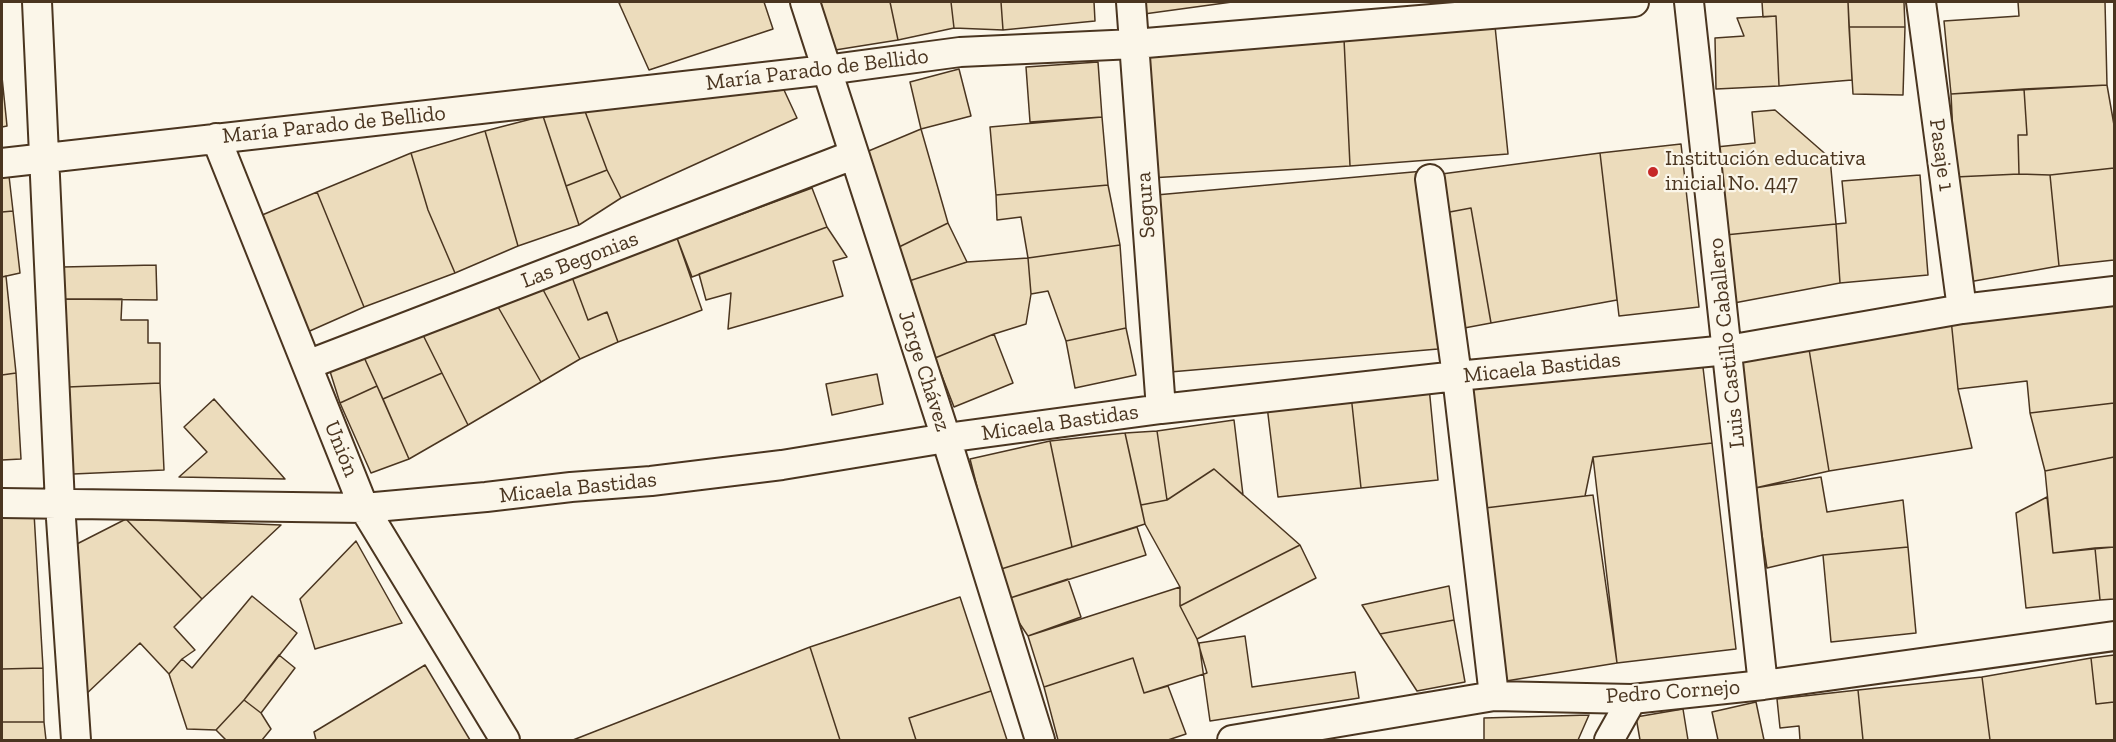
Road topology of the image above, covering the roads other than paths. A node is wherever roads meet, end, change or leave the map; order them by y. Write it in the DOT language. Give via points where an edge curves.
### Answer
graph roads {
  1 [pos="37,2"];
  2 [pos="805,2"];
  3 [pos="1131,2"];
  4 [pos="1634,2"];
  5 [pos="1689,2"];
  6 [pos="1921,2"];
  7 [pos="1134,44"];
  8 [pos="826,70"];
  9 [pos="216,138"];
  10 [pos="853,154"];
  11 [pos="44,158"];
  12 [pos="2,163"];
  13 [pos="1430,178"];
  14 [pos="2115,291"];
  15 [pos="1962,309"];
  16 [pos="1728,350"];
  17 [pos="307,365"];
  18 [pos="1457,376"];
  19 [pos="1161,409"];
  20 [pos="946,438"];
  21 [pos="2,503"];
  22 [pos="60,504"];
  23 [pos="364,508"];
  24 [pos="2115,636"];
  25 [pos="1763,685"];
  26 [pos="1494,696"];
  27 [pos="1632,699"];
  28 [pos="76,741"];
  29 [pos="505,741"];
  30 [pos="1040,741"];
  31 [pos="1232,741"];
  32 [pos="1609,741"];
  1 -- 11 [label="street"];
  2 -- 8 [label="street, Jorge Chávez"];
  3 -- 7 [label="street, Segura"];
  4 -- 7 [label="street, María Parado de Bellido"];
  5 -- 16 [label="street, Luis Castillo Caballero"];
  6 -- 15 [label="street, Pasaje 1"];
  7 -- 8 [label="street, María Parado de Bellido" via="960,52"];
  7 -- 19 [label="street, Segura"];
  8 -- 9 [label="street, María Parado de Bellido"];
  8 -- 10 [label="street, Jorge Chávez"];
  9 -- 11 [label="street, María Parado de Bellido"];
  9 -- 17 [label="street, Unión"];
  10 -- 17 [label="street, Las Begonias"];
  10 -- 20 [label="street, Jorge Chávez"];
  11 -- 12 [label="street, María Parado de Bellido"];
  11 -- 22 [label="street"];
  13 -- 18 [label="street"];
  14 -- 15 [label="street, Micaela Bastidas"];
  15 -- 16 [label="street, Micaela Bastidas"];
  16 -- 18 [label="street, Micaela Bastidas"];
  16 -- 25 [label="street, Luis Castillo Caballero"];
  17 -- 23 [label="street, Unión"];
  18 -- 19 [label="street, Micaela Bastidas"];
  18 -- 26 [label="street"];
  19 -- 20 [label="street, Micaela Bastidas"];
  20 -- 23 [label="street, Micaela Bastidas" via="782,465 651,481"];
  20 -- 30 [label="street, Jorge Chávez"];
  21 -- 22 [label="street, Micaela Bastidas"];
  22 -- 23 [label="street, Micaela Bastidas"];
  22 -- 28 [label="street"];
  23 -- 29 [label="street, Unión"];
  24 -- 25 [label="street, Pedro Cornejo"];
  25 -- 27 [label="street, Pedro Cornejo"];
  26 -- 27 [label="street, Pedro Cornejo"];
  26 -- 31 [label="street, Pedro Cornejo"];
  27 -- 32 [label="street"];
}
